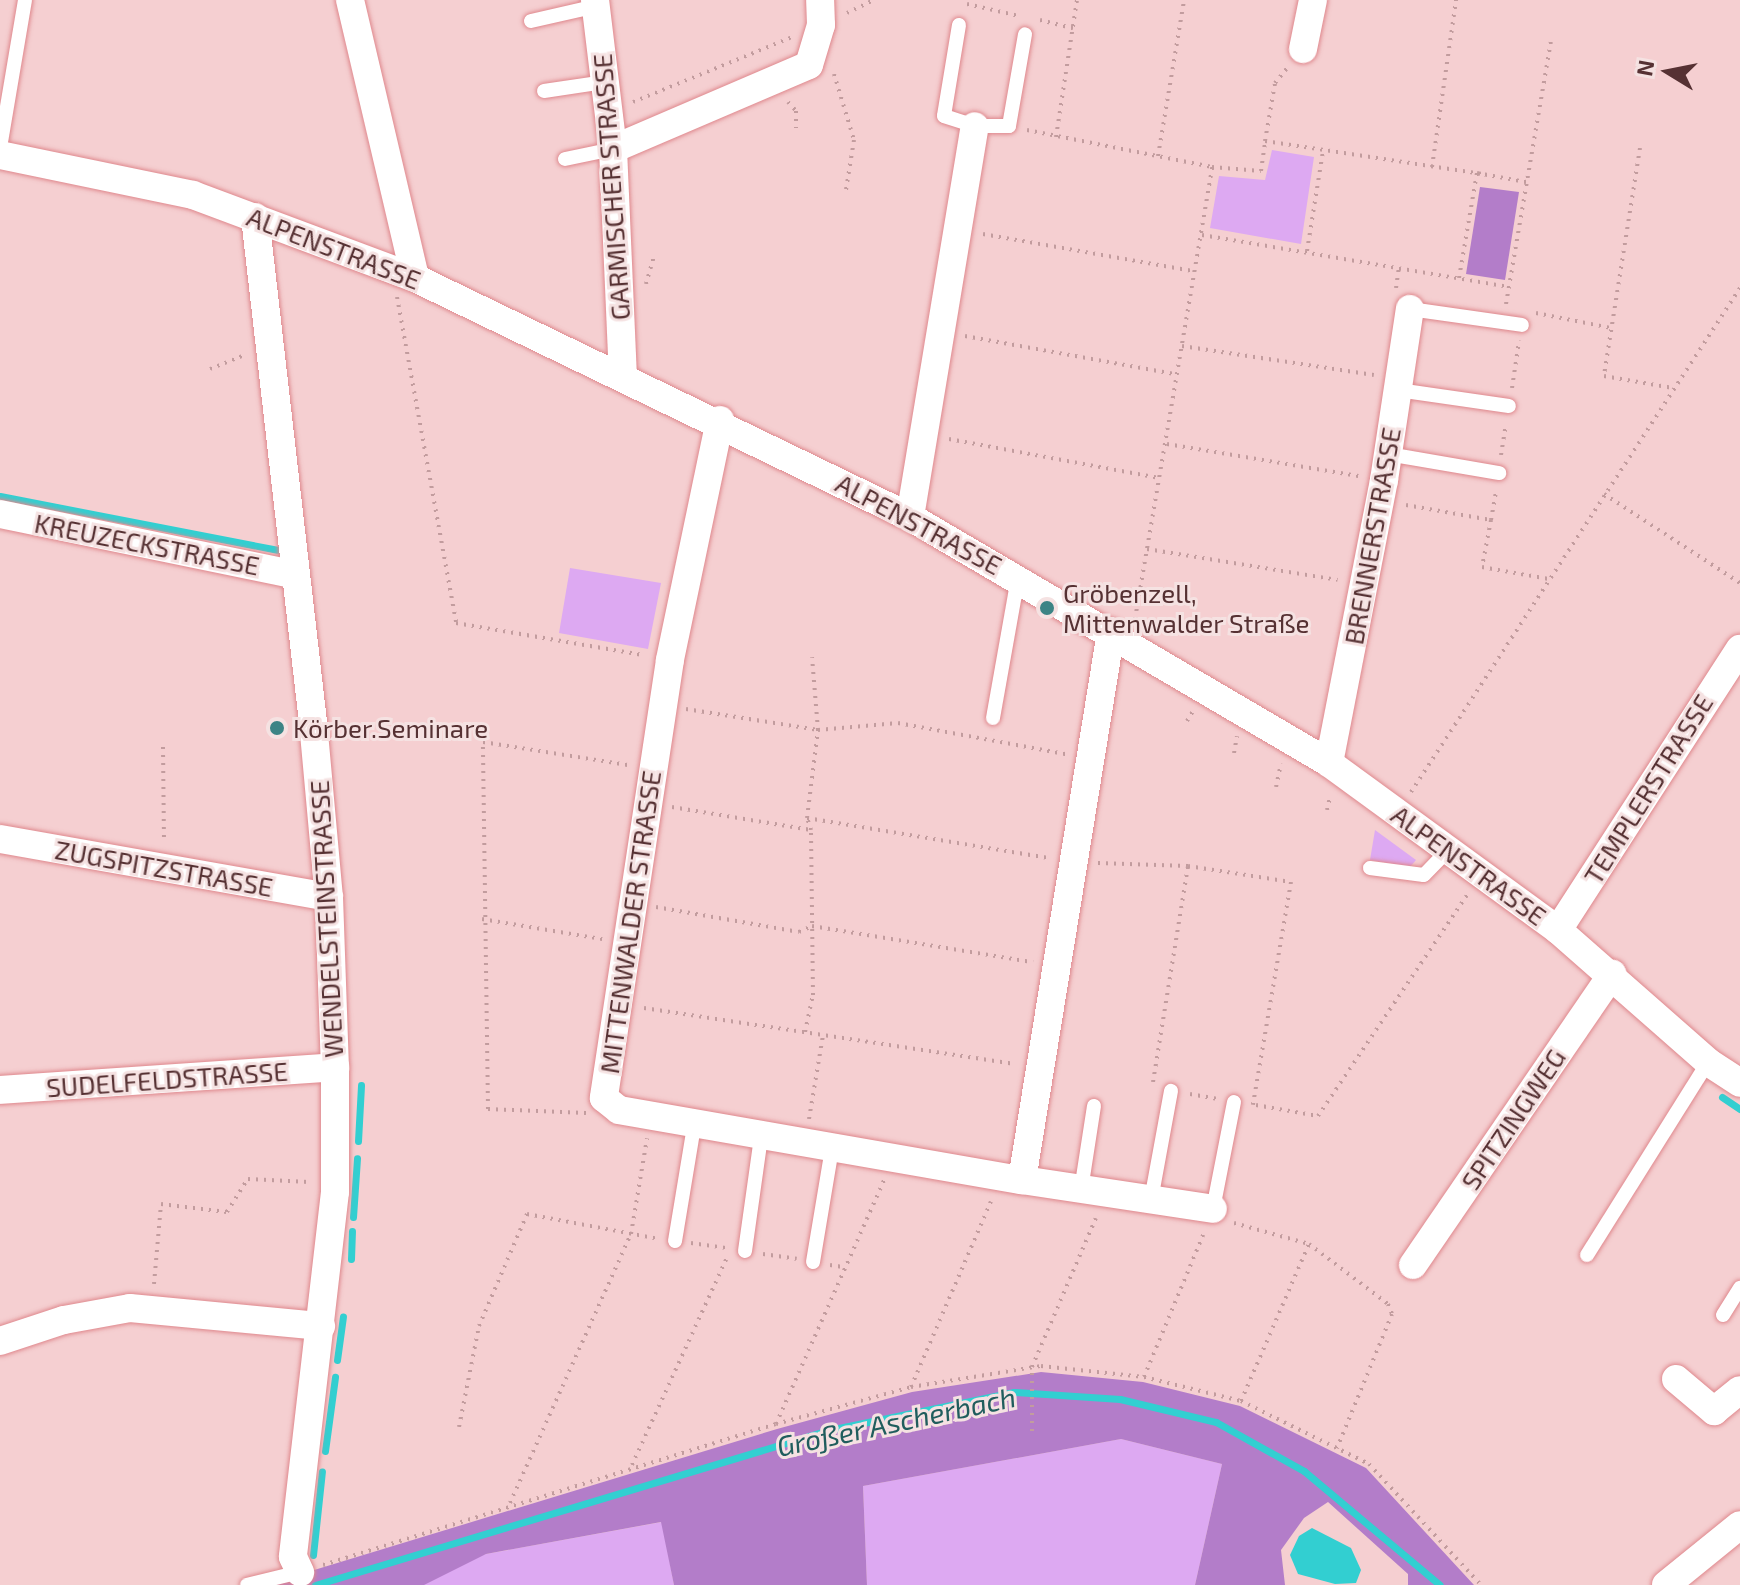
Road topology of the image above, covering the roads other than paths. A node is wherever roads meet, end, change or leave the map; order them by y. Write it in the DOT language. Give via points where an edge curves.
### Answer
graph roads {
  1 [pos="25,0"];
  2 [pos="350,0"];
  3 [pos="1313,0"];
  4 [pos="596,3"];
  5 [pos="821,12"];
  6 [pos="531,21"];
  7 [pos="959,25"];
  8 [pos="1025,34"];
  9 [pos="1303,49"];
  10 [pos="605,82"];
  11 [pos="544,91"];
  12 [pos="975,126"];
  13 [pos="0,148"];
  14 [pos="613,149"];
  15 [pos="0,155"];
  16 [pos="565,159"];
  17 [pos="255,217"];
  18 [pos="415,278"];
  19 [pos="1410,309"];
  20 [pos="1524,318"];
  21 [pos="623,374"];
  22 [pos="1399,384"];
  23 [pos="1509,406"];
  24 [pos="720,420"];
  25 [pos="1499,473"];
  26 [pos="1384,478"];
  27 [pos="0,514"];
  28 [pos="910,517"];
  29 [pos="293,574"];
  30 [pos="1018,578"];
  31 [pos="1121,638"];
  32 [pos="1740,649"];
  33 [pos="993,718"];
  34 [pos="1329,763"];
  35 [pos="0,839"];
  36 [pos="1448,850"];
  37 [pos="1370,868"];
  38 [pos="329,897"];
  39 [pos="1558,930"];
  40 [pos="1612,974"];
  41 [pos="1708,1062"];
  42 [pos="335,1067"];
  43 [pos="1740,1083"];
  44 [pos="0,1090"];
  45 [pos="1171,1091"];
  46 [pos="1234,1102"];
  47 [pos="1094,1106"];
  48 [pos="694,1126"];
  49 [pos="761,1137"];
  50 [pos="818,1146"];
  51 [pos="1012,1178"];
  52 [pos="1094,1192"];
  53 [pos="1151,1200"];
  54 [pos="1213,1209"];
  55 [pos="675,1241"];
  56 [pos="745,1251"];
  57 [pos="1587,1255"];
  58 [pos="813,1262"];
  59 [pos="1413,1265"];
  60 [pos="1740,1288"];
  61 [pos="1723,1315"];
  62 [pos="321,1326"];
  63 [pos="0,1341"];
  64 [pos="1676,1379"];
  65 [pos="1740,1390"];
  66 [pos="1740,1525"];
  67 [pos="300,1572"];
  68 [pos="247,1585"];
  69 [pos="1666,1585"];
  1 -- 13 [label="lane"];
  2 -- 18 [label="street"];
  3 -- 9 [label="street"];
  4 -- 6 [label="lane"];
  4 -- 10 [label="street, GARMISCHER STRASSE"];
  5 -- 14 [label="street" via="809,65"];
  7 -- 12 [label="lane" via="944,116"];
  8 -- 12 [label="lane" via="1009,126"];
  10 -- 11 [label="lane"];
  10 -- 14 [label="street, GARMISCHER STRASSE"];
  12 -- 28 [label="street"];
  14 -- 16 [label="lane"];
  14 -- 21 [label="street, GARMISCHER STRASSE"];
  15 -- 17 [label="street, ALPENSTRASSE" via="117,176"];
  17 -- 18 [label="street, ALPENSTRASSE"];
  17 -- 29 [label="street, WENDELSTEINSTRASSE"];
  18 -- 21 [label="street, ALPENSTRASSE"];
  19 -- 20 [label="lane"];
  19 -- 22 [label="street, BRENNERSTRASSE"];
  21 -- 24 [label="street, ALPENSTRASSE"];
  22 -- 23 [label="lane"];
  22 -- 26 [label="street, BRENNERSTRASSE"];
  24 -- 28 [label="street, ALPENSTRASSE"];
  24 -- 48 [label="street, MITTENWALDER STRASSE" via="670,660 604,1098 619,1110"];
  25 -- 26 [label="lane"];
  26 -- 34 [label="street, BRENNERSTRASSE"];
  27 -- 29 [label="street, KREUZECKSTRASSE"];
  28 -- 30 [label="street, ALPENSTRASSE"];
  29 -- 38 [label="street, WENDELSTEINSTRASSE"];
  30 -- 31 [label="street, ALPENSTRASSE"];
  30 -- 33 [label="lane"];
  31 -- 34 [label="street, ALPENSTRASSE"];
  31 -- 51 [label="street" via="1092,758 1041,1068"];
  32 -- 39 [label="street, TEMPLERSTRASSE"];
  34 -- 36 [label="street, ALPENSTRASSE"];
  35 -- 38 [label="street, ZUGSPITZSTRASSE"];
  36 -- 37 [label="lane" via="1424,875"];
  36 -- 39 [label="street, ALPENSTRASSE"];
  38 -- 42 [label="street, WENDELSTEINSTRASSE"];
  39 -- 40 [label="street, ALPENSTRASSE"];
  40 -- 41 [label="street, ALPENSTRASSE"];
  40 -- 59 [label="street, SPITZINGWEG"];
  41 -- 43 [label="street, ALPENSTRASSE"];
  41 -- 57 [label="lane"];
  42 -- 44 [label="street, SUDELFELDSTRASSE"];
  42 -- 62 [label="street, WENDELSTEINSTRASSE" via="333,1184"];
  45 -- 53 [label="lane"];
  46 -- 54 [label="lane"];
  47 -- 52 [label="lane"];
  48 -- 49 [label="street, MITTENWALDER STRASSE"];
  48 -- 55 [label="lane"];
  49 -- 50 [label="street, MITTENWALDER STRASSE"];
  49 -- 56 [label="lane"];
  50 -- 51 [label="street, MITTENWALDER STRASSE"];
  50 -- 58 [label="lane"];
  51 -- 52 [label="street, MITTENWALDER STRASSE"];
  52 -- 53 [label="street, MITTENWALDER STRASSE"];
  53 -- 54 [label="street, MITTENWALDER STRASSE"];
  60 -- 61 [label="lane"];
  62 -- 63 [label="street" via="130,1308 64,1320"];
  62 -- 67 [label="street, WENDELSTEINSTRASSE" via="293,1557"];
  64 -- 65 [label="street" via="1714,1411"];
  66 -- 69 [label="street"];
  67 -- 68 [label="lane"];
}
